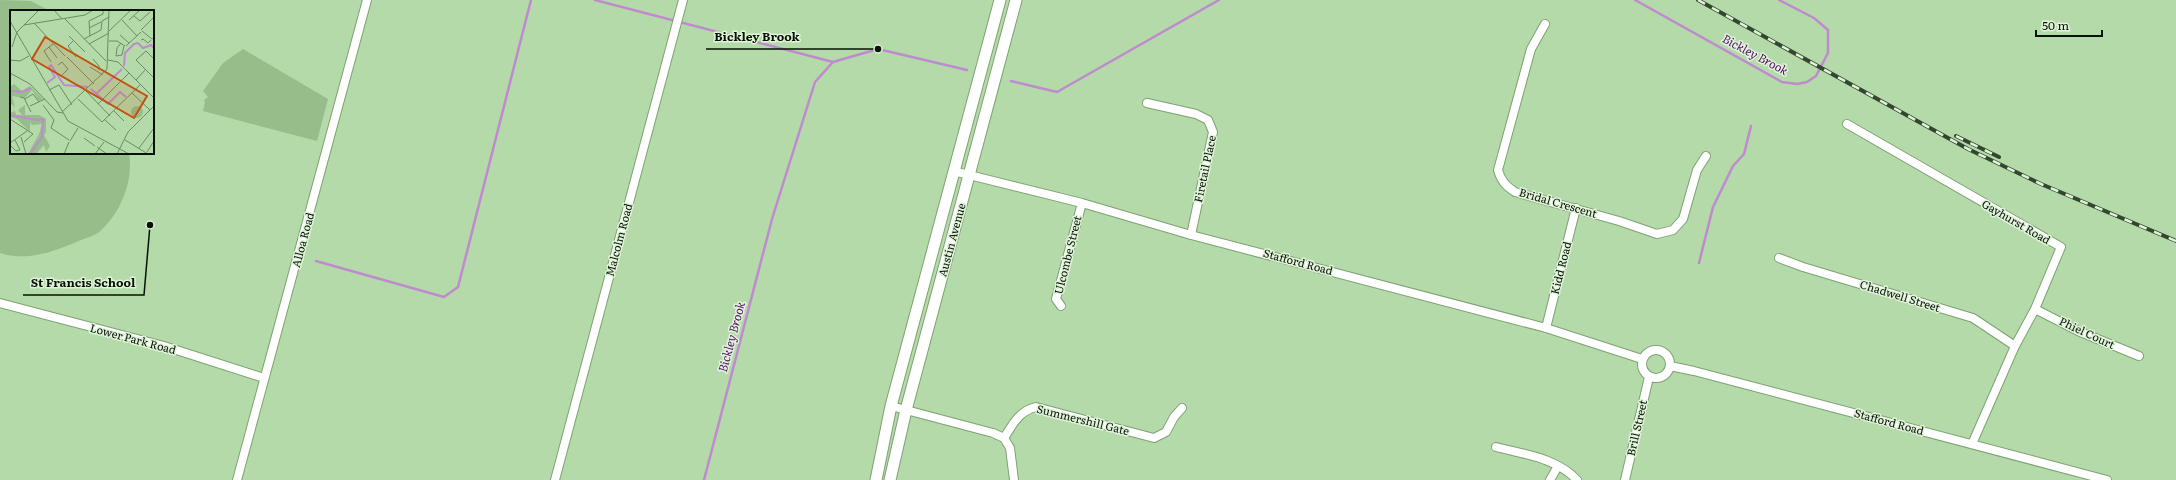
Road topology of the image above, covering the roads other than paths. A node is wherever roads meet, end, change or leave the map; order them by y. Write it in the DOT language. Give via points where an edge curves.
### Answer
graph roads {
  1 [pos="367,0"];
  2 [pos="684,0"];
  3 [pos="1000,0"];
  4 [pos="1016,0"];
  5 [pos="1545,24"];
  6 [pos="1147,103"];
  7 [pos="1846,124"];
  8 [pos="1706,156"];
  9 [pos="953,171"];
  10 [pos="969,176"];
  11 [pos="1082,203"];
  12 [pos="1576,208"];
  13 [pos="1191,234"];
  14 [pos="1779,258"];
  15 [pos="0,303"];
  16 [pos="1061,306"];
  17 [pos="2036,308"];
  18 [pos="1546,328"];
  19 [pos="2015,346"];
  20 [pos="2139,356"];
  21 [pos="1642,359"];
  22 [pos="1670,366"];
  23 [pos="1649,377"];
  24 [pos="264,378"];
  25 [pos="891,406"];
  26 [pos="1182,408"];
  27 [pos="906,410"];
  28 [pos="1004,438"];
  29 [pos="1972,444"];
  30 [pos="1496,447"];
  31 [pos="1558,466"];
  32 [pos="237,480"];
  33 [pos="555,480"];
  34 [pos="876,480"];
  35 [pos="890,480"];
  36 [pos="1014,480"];
  37 [pos="1550,480"];
  38 [pos="1577,480"];
  39 [pos="1626,480"];
  40 [pos="2107,480"];
  1 -- 24 [label="street, Alloa Road"];
  2 -- 33 [label="street, Malcolm Road"];
  3 -- 9 [label="main road, Austin Avenue"];
  4 -- 10 [label="main road, Austin Avenue"];
  5 -- 12 [label="street, Bridal Crescent" via="1531,49 1498,170 1500,179 1515,192"];
  6 -- 13 [label="street, Firetail Place" via="1196,114 1208,120 1213,132"];
  7 -- 17 [label="street, Gayhurst Road" via="2061,247"];
  8 -- 12 [label="street, Bridal Crescent" via="1696,170 1683,219 1673,230 1657,234"];
  9 -- 10 [label="street, Stafford Road"];
  9 -- 25 [label="main road, Austin Avenue"];
  10 -- 11 [label="street, Stafford Road"];
  10 -- 27 [label="main road, Austin Avenue"];
  11 -- 13 [label="street, Stafford Road"];
  11 -- 16 [label="street, Ulcombe Street" via="1056,299"];
  12 -- 18 [label="street, Kidd Road"];
  13 -- 18 [label="street, Stafford Road"];
  14 -- 19 [label="street, Chadwell Street" via="1973,318"];
  15 -- 24 [label="street, Lower Park Road" via="164,346"];
  17 -- 19 [label="street, Gayhurst Road"];
  17 -- 20 [label="street, Phiel Court" via="2078,331"];
  18 -- 21 [label="street, Stafford Road"];
  19 -- 29 [label="street, Gayhurst Road"];
  21 -- 22 [label="street" via="1648,352 1657,350 1667,354"];
  21 -- 23 [label="street" via="1642,369"];
  22 -- 23 [label="street" via="1662,377"];
  22 -- 29 [label="street, Stafford Road"];
  23 -- 39 [label="street, Brill Street"];
  24 -- 32 [label="street, Alloa Road"];
  25 -- 27 [label="street"];
  25 -- 34 [label="main road, Austin Avenue"];
  26 -- 28 [label="street, Summershill Gate" via="1166,432 1154,438 1036,407 1026,409 1018,415"];
  27 -- 28 [label="street" via="993,432"];
  27 -- 35 [label="main road, Austin Avenue"];
  28 -- 36 [label="street" via="1010,448"];
  29 -- 40 [label="street, Stafford Road"];
  30 -- 31 [label="street" via="1536,457"];
  31 -- 37 [label="street"];
  31 -- 38 [label="street"];
}
